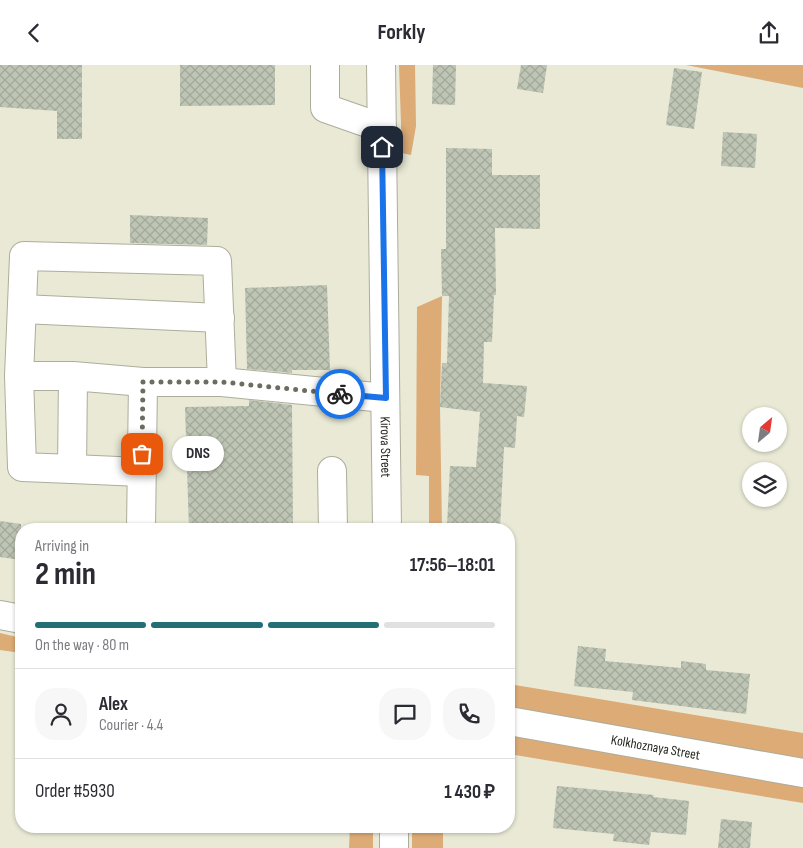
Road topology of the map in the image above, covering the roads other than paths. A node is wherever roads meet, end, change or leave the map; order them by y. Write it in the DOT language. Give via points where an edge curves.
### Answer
graph roads {
  1 [pos="324,65"];
  2 [pos="381,65"];
  3 [pos="382,128"];
  4 [pos="22,309"];
  5 [pos="220,318"];
  6 [pos="19,376"];
  7 [pos="73,376"];
  8 [pos="143,382"];
  9 [pos="222,382"];
  10 [pos="386,398"];
  11 [pos="72,469"];
  12 [pos="332,471"];
  13 [pos="141,472"];
  14 [pos="141,523"];
  15 [pos="333,523"];
  16 [pos="387,523"];
  17 [pos="0,615"];
  18 [pos="15,618"];
  19 [pos="515,722"];
  20 [pos="803,773"];
  21 [pos="394,833"];
  22 [pos="394,848"];
  1 -- 3 [label="main road" via="325,108"];
  2 -- 3 [label="main road, Kirova Street"];
  3 -- 10 [label="main road, Kirova Street"];
  4 -- 5 [label="main road"];
  4 -- 5 [label="main road" via="24,256 217,261"];
  4 -- 6 [label="main road"];
  5 -- 9 [label="main road"];
  6 -- 7 [label="main road"];
  6 -- 11 [label="main road" via="22,467"];
  7 -- 8 [label="main road"];
  7 -- 11 [label="main road"];
  8 -- 9 [label="main road"];
  8 -- 13 [label="main road"];
  9 -- 10 [label="main road"];
  10 -- 16 [label="main road, Kirova Street"];
  11 -- 13 [label="main road"];
  12 -- 15 [label="main road"];
  13 -- 14 [label="main road"];
  17 -- 18 [label="main road"];
  19 -- 20 [label="main road, Kolkhoznaya Street"];
  21 -- 22 [label="main road"];
}
